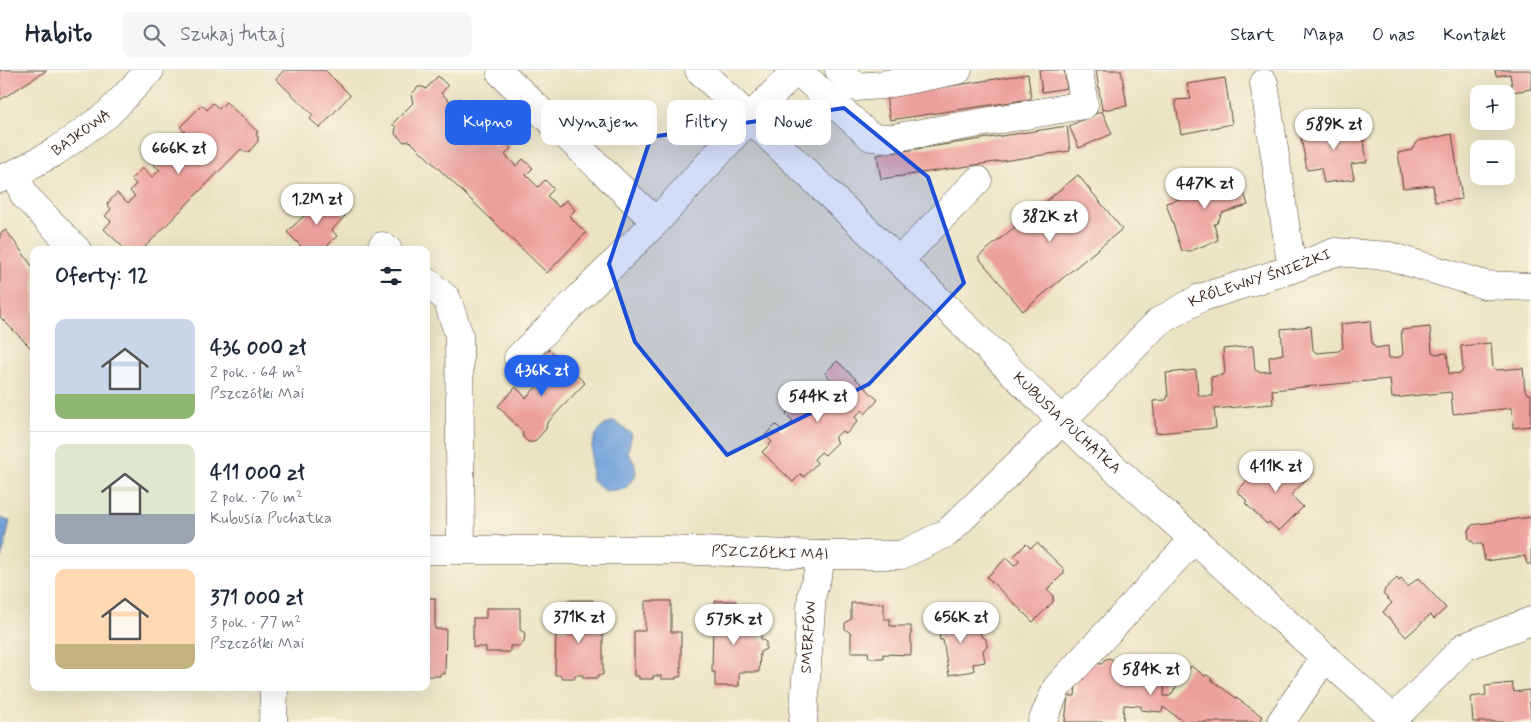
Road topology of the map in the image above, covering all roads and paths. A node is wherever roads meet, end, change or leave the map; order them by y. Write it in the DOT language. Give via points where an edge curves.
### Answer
graph roads {
  1 [pos="150,70"];
  2 [pos="699,70"];
  3 [pos="797,70"];
  4 [pos="839,70"];
  5 [pos="958,70"];
  6 [pos="1079,70"];
  7 [pos="501,73"];
  8 [pos="1264,83"];
  9 [pos="749,119"];
  10 [pos="8,176"];
  11 [pos="978,180"];
  12 [pos="656,222"];
  13 [pos="73,246"];
  14 [pos="899,261"];
  15 [pos="1292,268"];
  16 [pos="430,284"];
  17 [pos="1531,287"];
  18 [pos="518,358"];
  19 [pos="1062,420"];
  20 [pos="1194,539"];
  21 [pos="430,550"];
  22 [pos="461,550"];
  23 [pos="823,554"];
  24 [pos="1531,621"];
  25 [pos="1326,658"];
  26 [pos="274,691"];
  27 [pos="1395,721"];
  28 [pos="273,722"];
  29 [pos="803,722"];
  30 [pos="1042,722"];
  31 [pos="1280,722"];
  1 -- 10 [label="street, BAJKOWA" via="108,114 55,152"];
  2 -- 9 [label="street, KUBUSIA PUCHATKA"];
  3 -- 6 [label="street" via="871,137 892,138 1084,105"];
  3 -- 9 [label="street"];
  4 -- 5 [label="street" via="856,87"];
  7 -- 12 [label="street"];
  8 -- 15 [label="street, KRÓLEWNY ŚNIEŻKI"];
  9 -- 12 [label="street"];
  9 -- 14 [label="street, KUBUSIA PUCHATKA"];
  10 -- 13 [label="street"];
  11 -- 14 [label="street"];
  12 -- 18 [label="street"];
  14 -- 19 [label="street, KUBUSIA PUCHATKA"];
  15 -- 17 [label="street, KRÓLEWNY ŚNIEŻKI" via="1335,252 1389,256 1485,285"];
  15 -- 19 [label="street, KRÓLEWNY ŚNIEŻKI" via="1200,298 1158,322"];
  16 -- 22 [label="street" via="447,299 459,335"];
  19 -- 20 [label="street, KUBUSIA PUCHATKA"];
  19 -- 23 [label="street, PSZCZÓŁKI MAI" via="947,533 901,554"];
  20 -- 25 [label="street, KUBUSIA PUCHATKA"];
  20 -- 30 [label="street" via="1058,687"];
  21 -- 22 [label="street, PSZCZÓŁKI MAI"];
  22 -- 23 [label="street, PSZCZÓŁKI MAI"];
  23 -- 29 [label="street, SMERFÓW" via="812,594"];
  24 -- 27 [label="street, KUBUSIA PUCHATKA" via="1464,647"];
  25 -- 27 [label="street, KUBUSIA PUCHATKA"];
  25 -- 31 [label="street"];
  26 -- 28 [label="street"];
}
